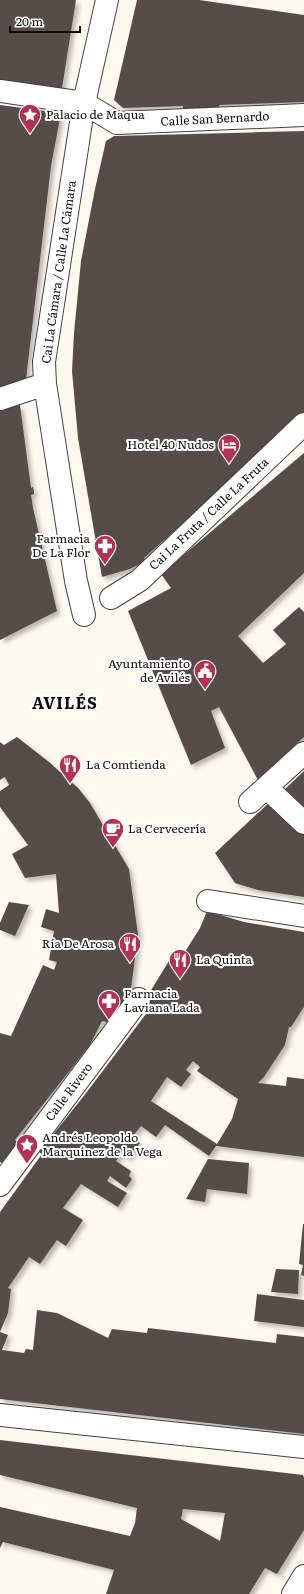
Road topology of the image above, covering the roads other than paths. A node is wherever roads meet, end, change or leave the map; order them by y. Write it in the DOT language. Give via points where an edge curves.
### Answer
graph roads {
  1 [pos="107,0"];
  2 [pos="0,91"];
  3 [pos="84,103"];
  4 [pos="304,115"];
  5 [pos="45,384"];
  6 [pos="0,399"];
  7 [pos="304,424"];
  8 [pos="111,598"];
  9 [pos="84,615"];
  10 [pos="304,753"];
  11 [pos="267,788"];
  12 [pos="250,802"];
  13 [pos="304,823"];
  14 [pos="208,902"];
  15 [pos="304,916"];
  16 [pos="139,999"];
  17 [pos="0,1185"];
  18 [pos="0,1415"];
  19 [pos="304,1447"];
  20 [pos="304,1576"];
  21 [pos="293,1594"];
  1 -- 3 [label="street, Cai La Cámara / Calle La Cámara"];
  2 -- 3 [label="street"];
  3 -- 4 [label="street, Calle San Bernardo" via="117,123"];
  3 -- 5 [label="street, Cai La Cámara / Calle La Cámara" via="44,362"];
  5 -- 6 [label="street"];
  5 -- 9 [label="street, Cai La Cámara / Calle La Cámara" via="76,582"];
  7 -- 8 [label="street, Cai La Fruta / Calle La Fruta" via="140,580"];
  10 -- 11 [label="street"];
  11 -- 12 [label="street"];
  11 -- 13 [label="street"];
  14 -- 15 [label="street"];
  16 -- 17 [label="street, Calle Rivero"];
  18 -- 19 [label="street"];
  20 -- 21 [label="street"];
}
